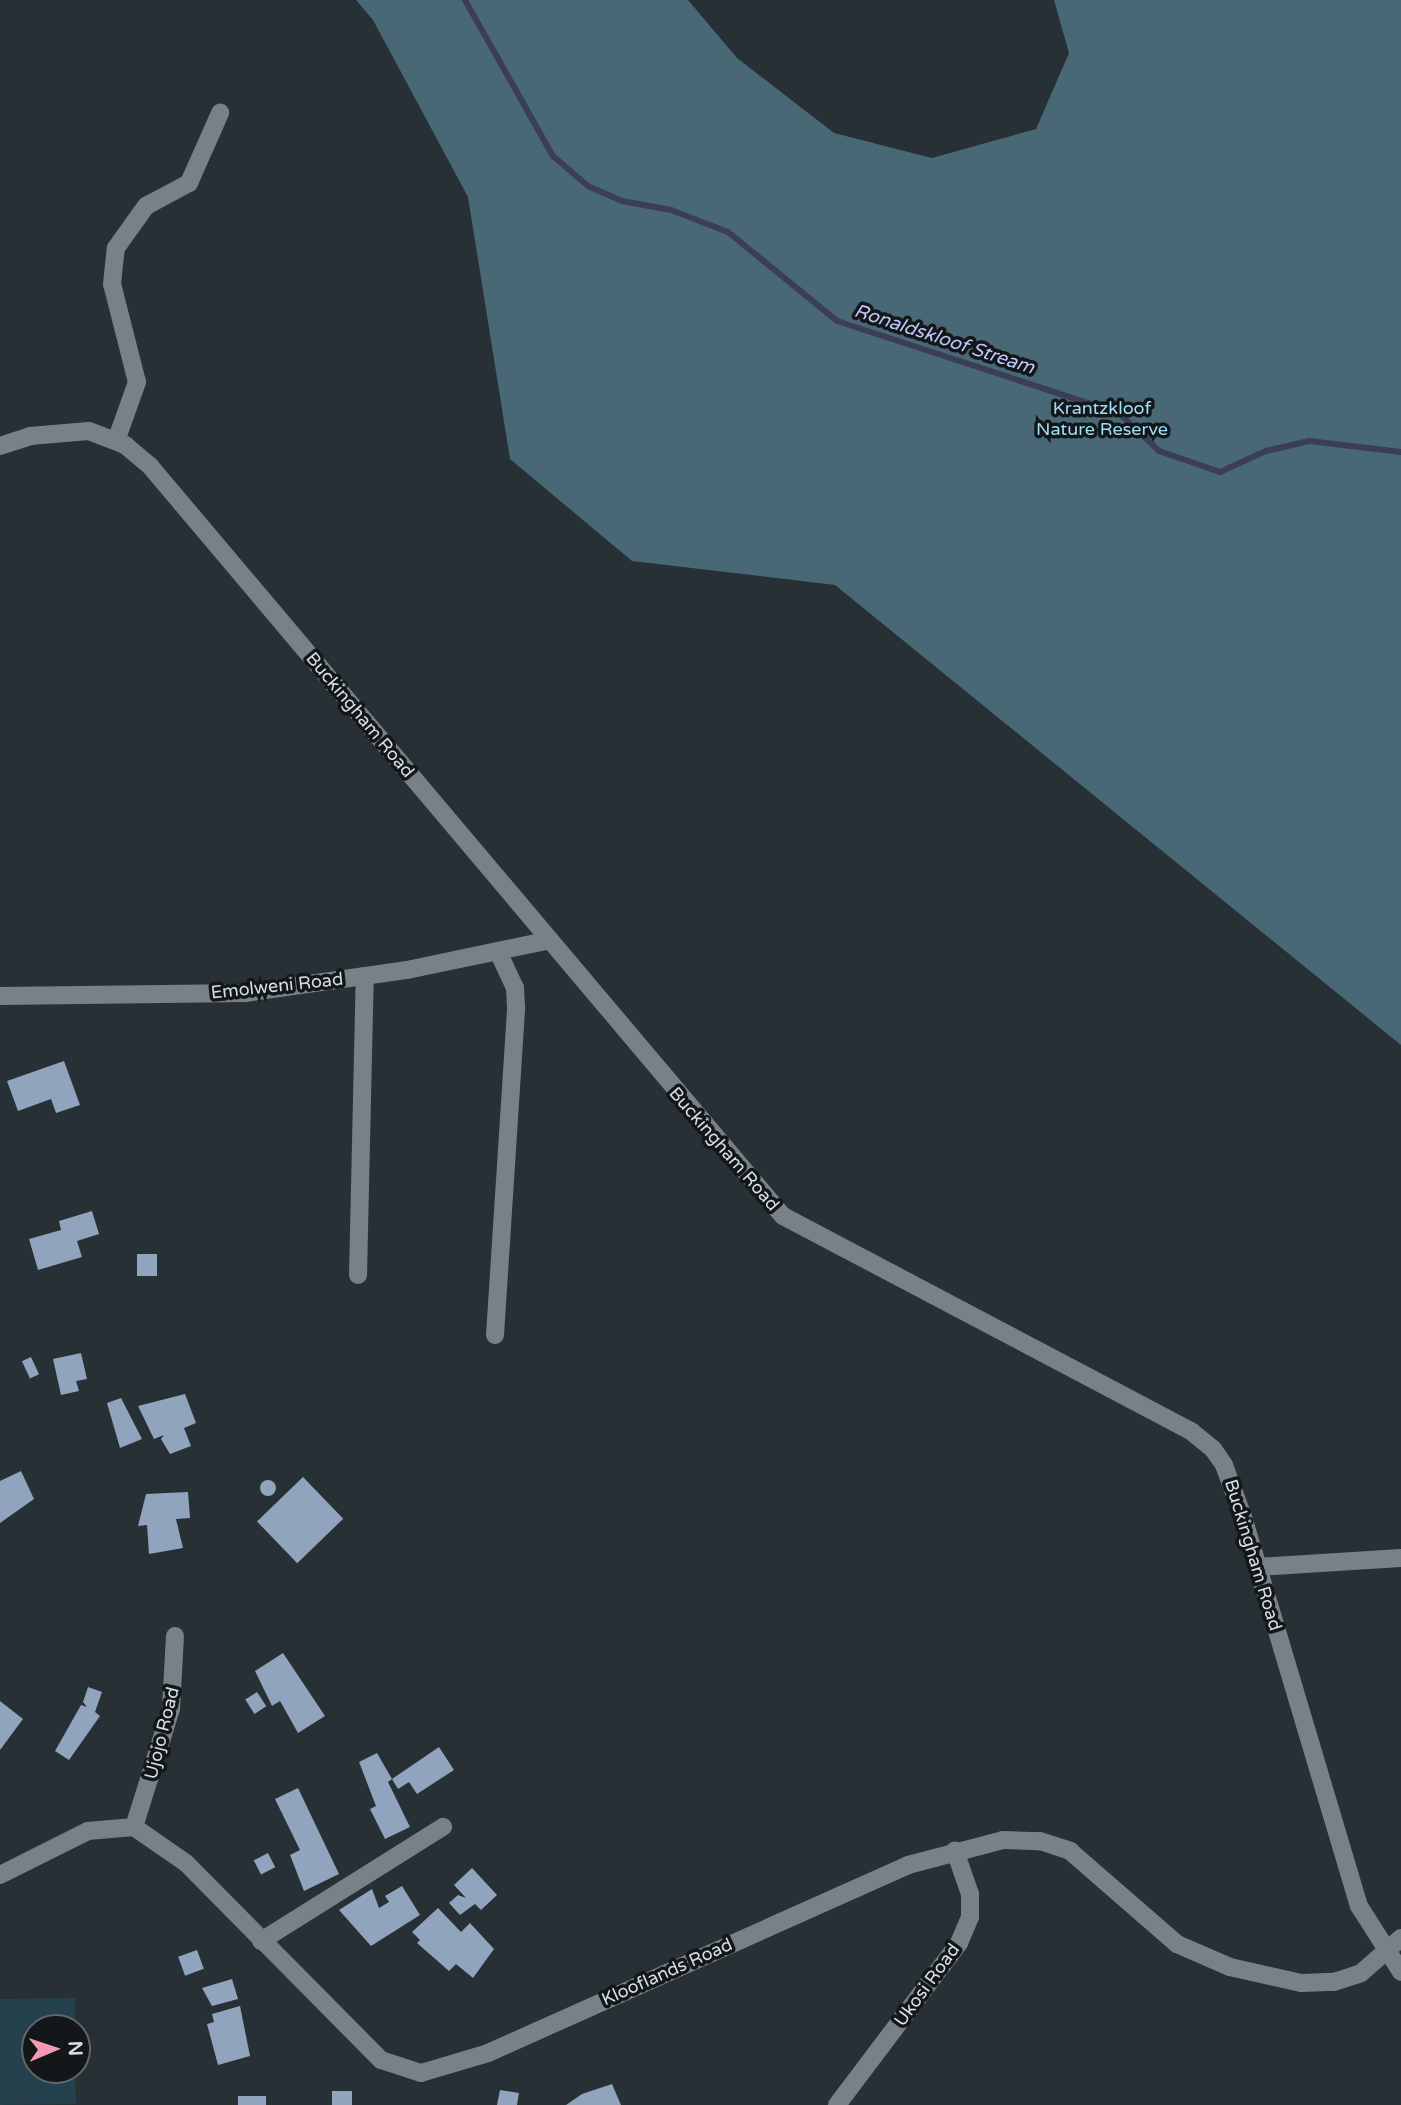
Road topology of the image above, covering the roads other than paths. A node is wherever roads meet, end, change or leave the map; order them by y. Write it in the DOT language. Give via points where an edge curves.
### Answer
graph roads {
  1 [pos="220,113"];
  2 [pos="116,441"];
  3 [pos="0,446"];
  4 [pos="550,940"];
  5 [pos="499,953"];
  6 [pos="365,976"];
  7 [pos="0,996"];
  8 [pos="358,1275"];
  9 [pos="495,1335"];
  10 [pos="1401,1558"];
  11 [pos="1257,1567"];
  12 [pos="175,1636"];
  13 [pos="134,1827"];
  14 [pos="443,1827"];
  15 [pos="955,1851"];
  16 [pos="0,1875"];
  17 [pos="1401,1938"];
  18 [pos="261,1941"];
  19 [pos="1385,1953"];
  20 [pos="1401,1972"];
  21 [pos="837,2105"];
  1 -- 2 [label="street" via="189,183 146,206 117,248 112,284 137,382"];
  2 -- 3 [label="street, Buckingham Road" via="89,431 59,431"];
  2 -- 4 [label="street, Buckingham Road" via="150,466"];
  4 -- 5 [label="street, Emolweni Road"];
  4 -- 11 [label="street, Buckingham Road" via="783,1216 1204,1440 1224,1465"];
  5 -- 6 [label="street, Emolweni Road"];
  5 -- 9 [label="street" via="515,988 516,1007"];
  6 -- 7 [label="street, Emolweni Road" via="245,993"];
  6 -- 8 [label="street"];
  10 -- 11 [label="street"];
  11 -- 19 [label="street, Buckingham Road" via="1342,1856 1359,1906"];
  12 -- 13 [label="street, Ujojo Road" via="171,1709"];
  13 -- 16 [label="street" via="88,1831"];
  13 -- 18 [label="street, Klooflands Road" via="186,1863"];
  14 -- 18 [label="street"];
  15 -- 18 [label="street, Klooflands Road" via="908,1865 488,2053 429,2072 399,2070 381,2060"];
  15 -- 19 [label="street, Klooflands Road" via="1003,1840 1040,1841 1070,1851 1177,1944 1230,1967 1317,1984 1361,1973"];
  15 -- 21 [label="street, Ukosi Road" via="970,1894 970,1917 959,1942"];
  17 -- 19 [label="street, Klooflands Road"];
  19 -- 20 [label="street, Buckingham Road"];
}
